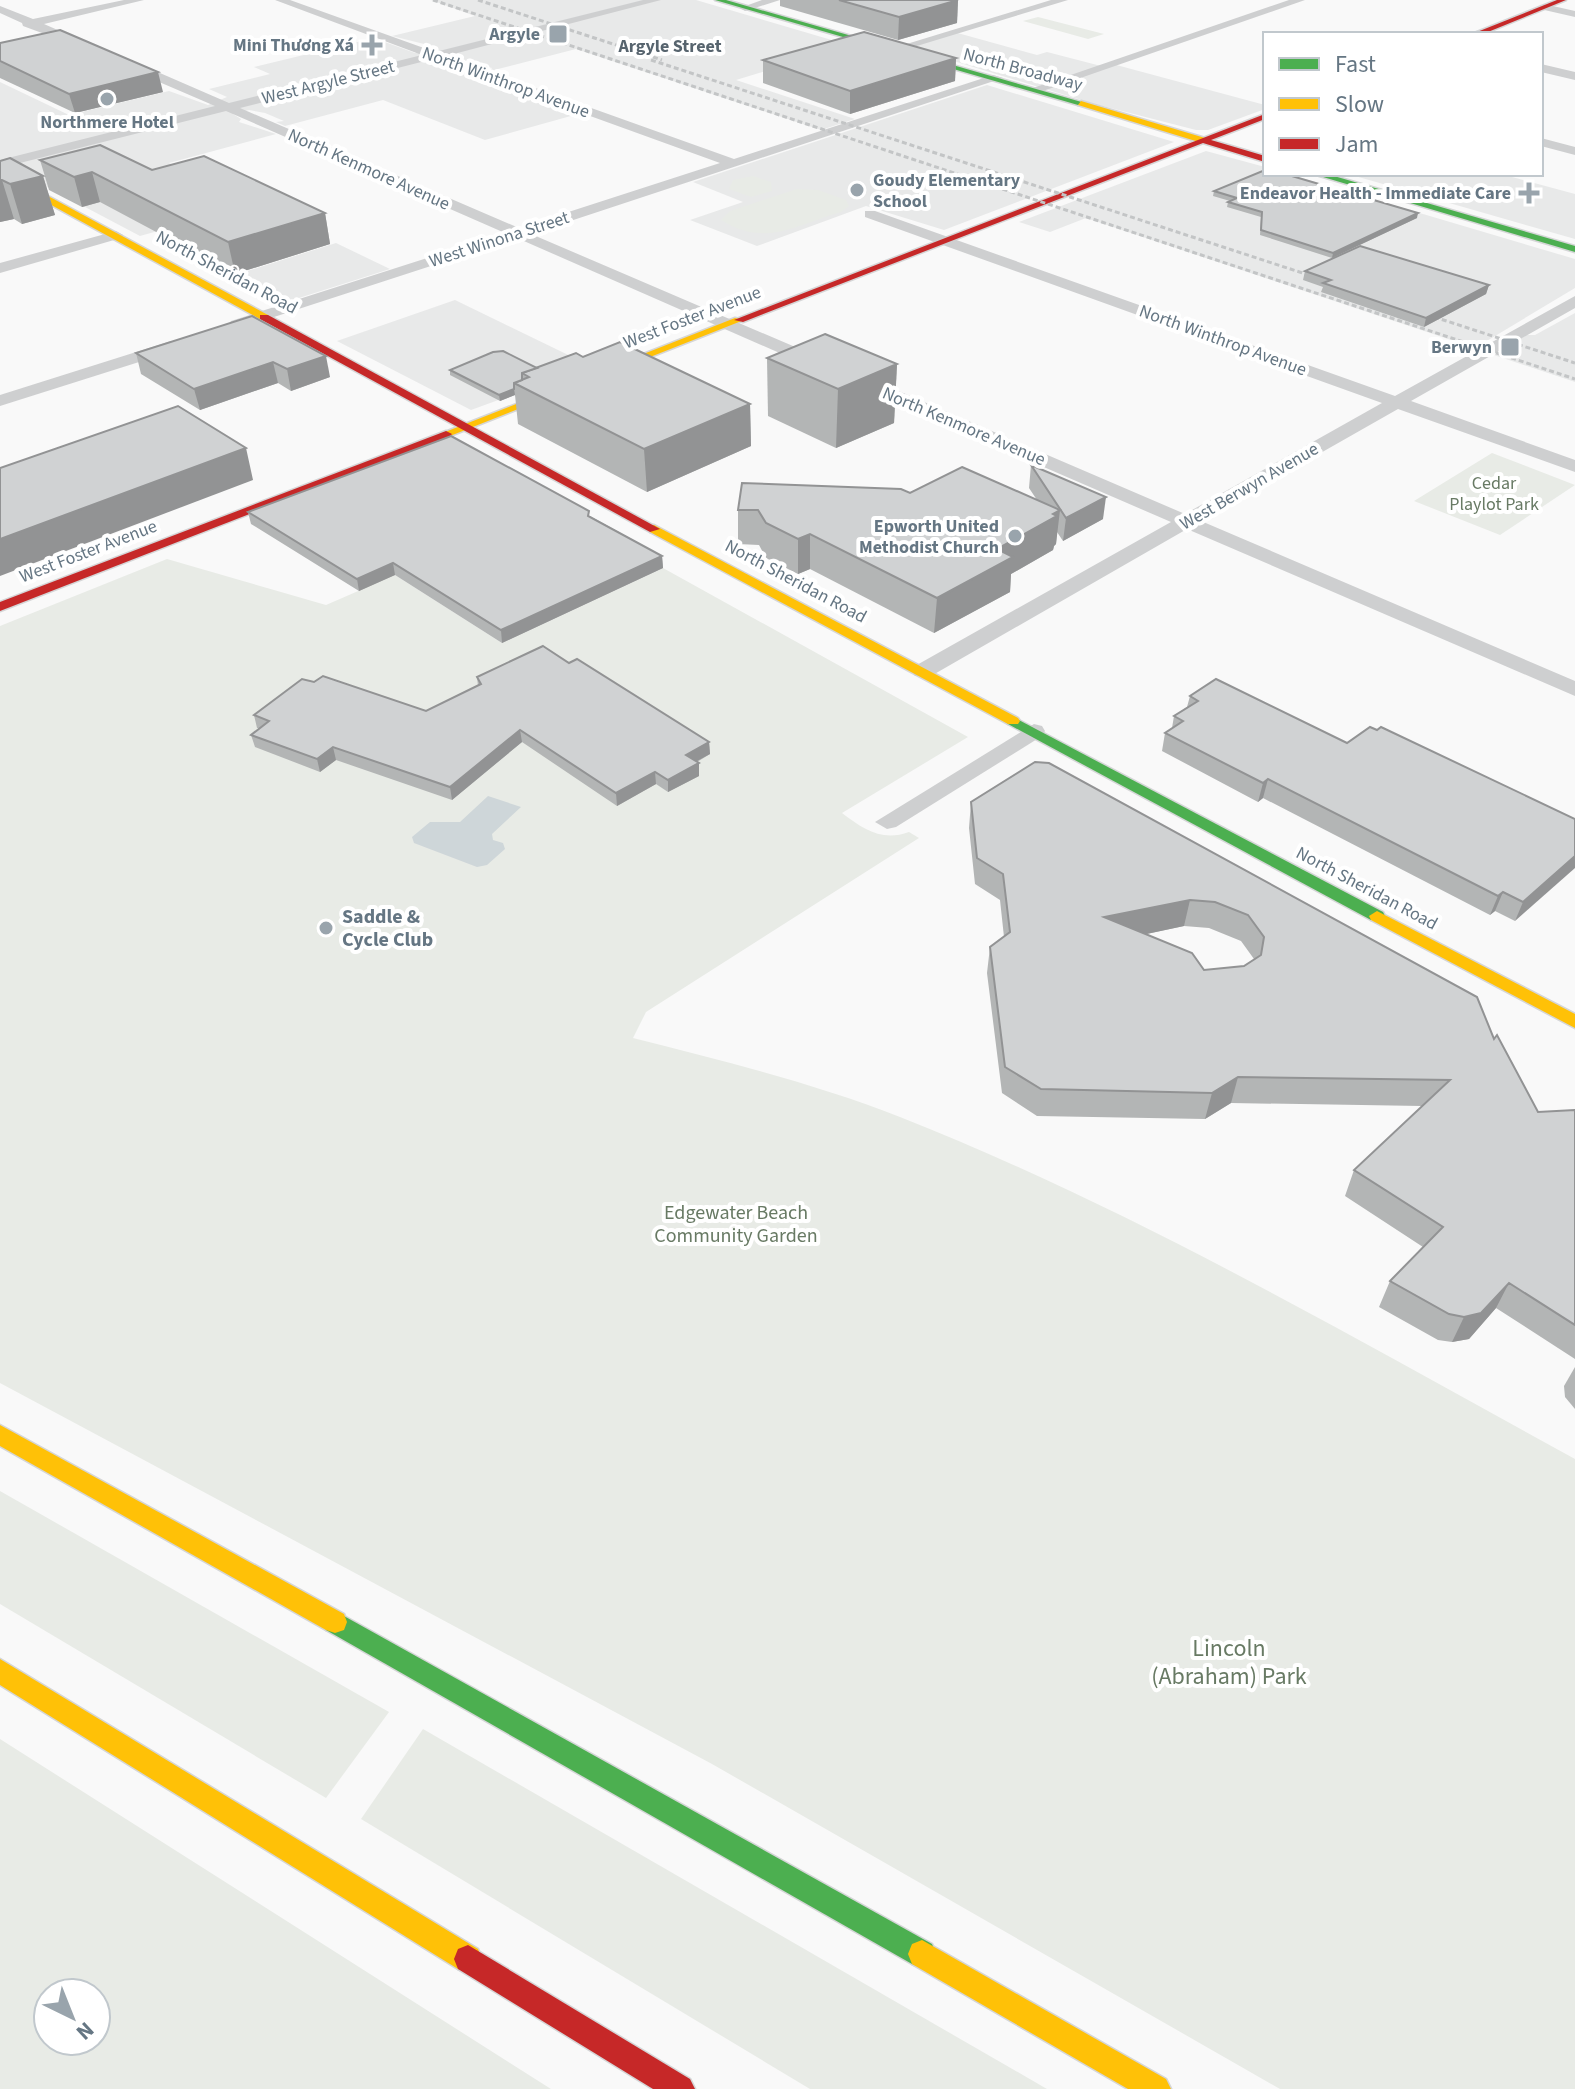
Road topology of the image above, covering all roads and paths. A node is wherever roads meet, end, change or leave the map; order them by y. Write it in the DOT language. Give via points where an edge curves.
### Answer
graph roads {
  1 [pos="139,0"];
  2 [pos="280,0"];
  3 [pos="656,0"];
  4 [pos="718,0"];
  5 [pos="775,0"];
  6 [pos="1063,0"];
  7 [pos="1300,0"];
  8 [pos="1563,0"];
  9 [pos="1544,7"];
  10 [pos="745,8"];
  11 [pos="0,9"];
  12 [pos="1575,14"];
  13 [pos="31,23"];
  14 [pos="9,28"];
  15 [pos="1481,32"];
  16 [pos="893,50"];
  17 [pos="98,51"];
  18 [pos="434,55"];
  19 [pos="111,57"];
  20 [pos="1543,68"];
  21 [pos="1575,76"];
  22 [pos="992,79"];
  23 [pos="1036,89"];
  24 [pos="228,107"];
  25 [pos="1097,109"];
  26 [pos="1263,117"];
  27 [pos="1202,140"];
  28 [pos="1543,143"];
  29 [pos="1575,151"];
  30 [pos="1263,158"];
  31 [pos="733,163"];
  32 [pos="0,164"];
  33 [pos="0,173"];
  34 [pos="1324,176"];
  35 [pos="870,214"];
  36 [pos="517,233"];
  37 [pos="116,235"];
  38 [pos="945,240"];
  39 [pos="1575,249"];
  40 [pos="0,268"];
  41 [pos="1575,301"];
  42 [pos="265,315"];
  43 [pos="728,324"];
  44 [pos="226,328"];
  45 [pos="195,338"];
  46 [pos="0,401"];
  47 [pos="1396,402"];
  48 [pos="466,427"];
  49 [pos="1575,466"];
  50 [pos="1186,522"];
  51 [pos="0,607"];
  52 [pos="923,671"];
  53 [pos="1575,689"];
  54 [pos="1034,731"];
  55 [pos="887,822"];
  56 [pos="1575,1022"];
  57 [pos="0,1435"];
  58 [pos="0,1671"];
  59 [pos="680,2089"];
  60 [pos="1156,2089"];
  1 -- 13 [label="street"];
  2 -- 18 [label="street, North Winthrop Avenue"];
  3 -- 18 [label="street, West Argyle Street"];
  4 -- 10 [label="main road, North Broadway"];
  5 -- 10 [label="street"];
  6 -- 16 [label="street"];
  7 -- 23 [label="street"];
  8 -- 9 [label="main road"];
  9 -- 12 [label="street"];
  9 -- 15 [label="main road"];
  10 -- 16 [label="main road, North Broadway"];
  11 -- 13 [label="street"];
  13 -- 14 [label="street"];
  13 -- 17 [label="street"];
  16 -- 22 [label="main road, North Broadway"];
  18 -- 24 [label="street, West Argyle Street"];
  18 -- 31 [label="street, North Winthrop Avenue"];
  19 -- 24 [label="street, North Kenmore Avenue"];
  20 -- 21 [label="street"];
  22 -- 23 [label="main road, North Broadway"];
  22 -- 25 [label="main road, North Broadway"];
  22 -- 31 [label="street, West Winona Street"];
  23 -- 25 [label="main road, North Broadway"];
  24 -- 32 [label="street, West Argyle Street"];
  24 -- 36 [label="street, North Kenmore Avenue"];
  25 -- 27 [label="main road, North Broadway"];
  26 -- 27 [label="main road, West Foster Avenue"];
  27 -- 30 [label="main road, North Broadway"];
  27 -- 38 [label="main road, West Foster Avenue"];
  28 -- 29 [label="street"];
  31 -- 36 [label="street, West Winona Street"];
  33 -- 37 [label="main road, North Sheridan Road"];
  34 -- 39 [label="main road"];
  35 -- 38 [label="street, North Winthrop Avenue"];
  36 -- 42 [label="street, West Winona Street"];
  36 -- 43 [label="street, North Kenmore Avenue"];
  37 -- 40 [label="street"];
  37 -- 42 [label="main road, North Sheridan Road"];
  38 -- 43 [label="main road, West Foster Avenue"];
  38 -- 47 [label="street, North Winthrop Avenue"];
  41 -- 47 [label="street, West Berwyn Avenue"];
  42 -- 44 [label="street, West Winona Street"];
  42 -- 48 [label="main road, North Sheridan Road"];
  43 -- 48 [label="main road, West Foster Avenue"];
  43 -- 50 [label="street, North Kenmore Avenue"];
  45 -- 46 [label="street"];
  47 -- 49 [label="street, North Winthrop Avenue"];
  47 -- 50 [label="street, West Berwyn Avenue"];
  48 -- 51 [label="main road, West Foster Avenue"];
  48 -- 52 [label="main road, North Sheridan Road"];
  50 -- 52 [label="street, West Berwyn Avenue"];
  50 -- 53 [label="street, North Kenmore Avenue"];
  52 -- 54 [label="main road, North Sheridan Road"];
  54 -- 55 [label="street"];
  54 -- 56 [label="main road, North Sheridan Road"];
  57 -- 60 [label="main road" via="752,1855"];
  58 -- 59 [label="main road"];
}
